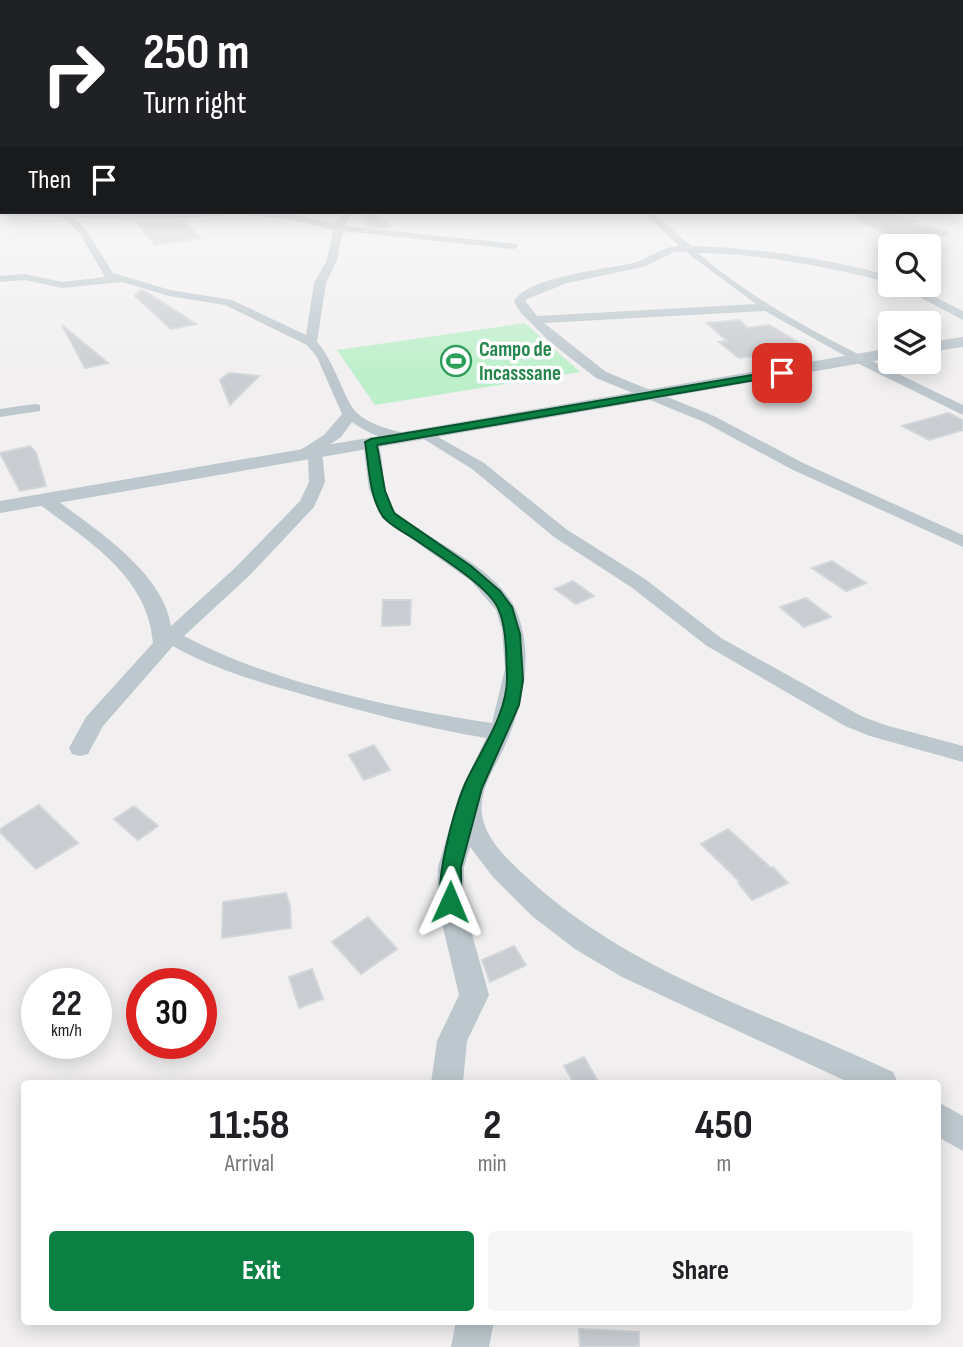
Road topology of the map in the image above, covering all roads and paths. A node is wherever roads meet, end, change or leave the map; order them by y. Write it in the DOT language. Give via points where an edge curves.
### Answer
graph roads {
  1 [pos="93,250"];
  2 [pos="335,250"];
  3 [pos="679,250"];
  4 [pos="690,250"];
  5 [pos="722,250"];
  6 [pos="878,277"];
  7 [pos="0,279"];
  8 [pos="122,279"];
  9 [pos="926,297"];
  10 [pos="768,307"];
  11 [pos="963,316"];
  12 [pos="535,320"];
  13 [pos="311,342"];
  14 [pos="963,342"];
  15 [pos="941,345"];
  16 [pos="878,356"];
  17 [pos="857,359"];
  18 [pos="651,393"];
  19 [pos="34,408"];
  20 [pos="963,411"];
  21 [pos="0,413"];
  22 [pos="349,414"];
  23 [pos="424,433"];
  24 [pos="402,437"];
  25 [pos="371,442"];
  26 [pos="307,454"];
  27 [pos="45,500"];
  28 [pos="0,507"];
  29 [pos="963,542"];
  30 [pos="167,640"];
  31 [pos="499,732"];
  32 [pos="80,748"];
  33 [pos="963,754"];
  34 [pos="468,811"];
  35 [pos="447,1080"];
  36 [pos="875,1080"];
  37 [pos="941,1120"];
  38 [pos="963,1135"];
  39 [pos="474,1325"];
  40 [pos="470,1347"];
  1 -- 8 [label="street" via="105,272"];
  2 -- 13 [label="street" via="320,283"];
  3 -- 12 [label="street" via="665,251 639,265 583,275 535,291 520,302"];
  4 -- 10 [label="street"];
  5 -- 6 [label="street" via="843,266"];
  7 -- 8 [label="street" via="25,277 62,285"];
  8 -- 13 [label="street" via="169,293 228,302"];
  9 -- 11 [label="street"];
  10 -- 12 [label="street"];
  10 -- 17 [label="street"];
  12 -- 18 [label="street" via="601,375"];
  13 -- 22 [label="street" via="323,356"];
  14 -- 15 [label="street"];
  16 -- 17 [label="street"];
  17 -- 18 [label="street"];
  17 -- 20 [label="street"];
  18 -- 23 [label="street"];
  18 -- 29 [label="street"];
  19 -- 21 [label="street"];
  22 -- 24 [label="street" via="372,429"];
  22 -- 26 [label="street" via="336,434"];
  23 -- 24 [label="street"];
  23 -- 33 [label="street" via="478,466 560,533 638,583 714,642 853,721"];
  24 -- 25 [label="street"];
  25 -- 26 [label="street"];
  25 -- 31 [label="street" via="388,515 466,569 505,607 515,680 511,705"];
  26 -- 27 [label="street"];
  26 -- 30 [label="street" via="317,482 308,503"];
  27 -- 28 [label="street"];
  27 -- 30 [label="street" via="135,575 158,605"];
  30 -- 31 [label="street" via="266,678 435,723"];
  30 -- 32 [label="street" via="94,722"];
  31 -- 34 [label="street" via="473,788"];
  34 -- 35 [label="street" via="451,867 450,902 474,995 452,1041"];
  34 -- 36 [label="street" via="485,851 508,877 553,919 597,950"];
  37 -- 38 [label="street"];
  39 -- 40 [label="street"];
}
